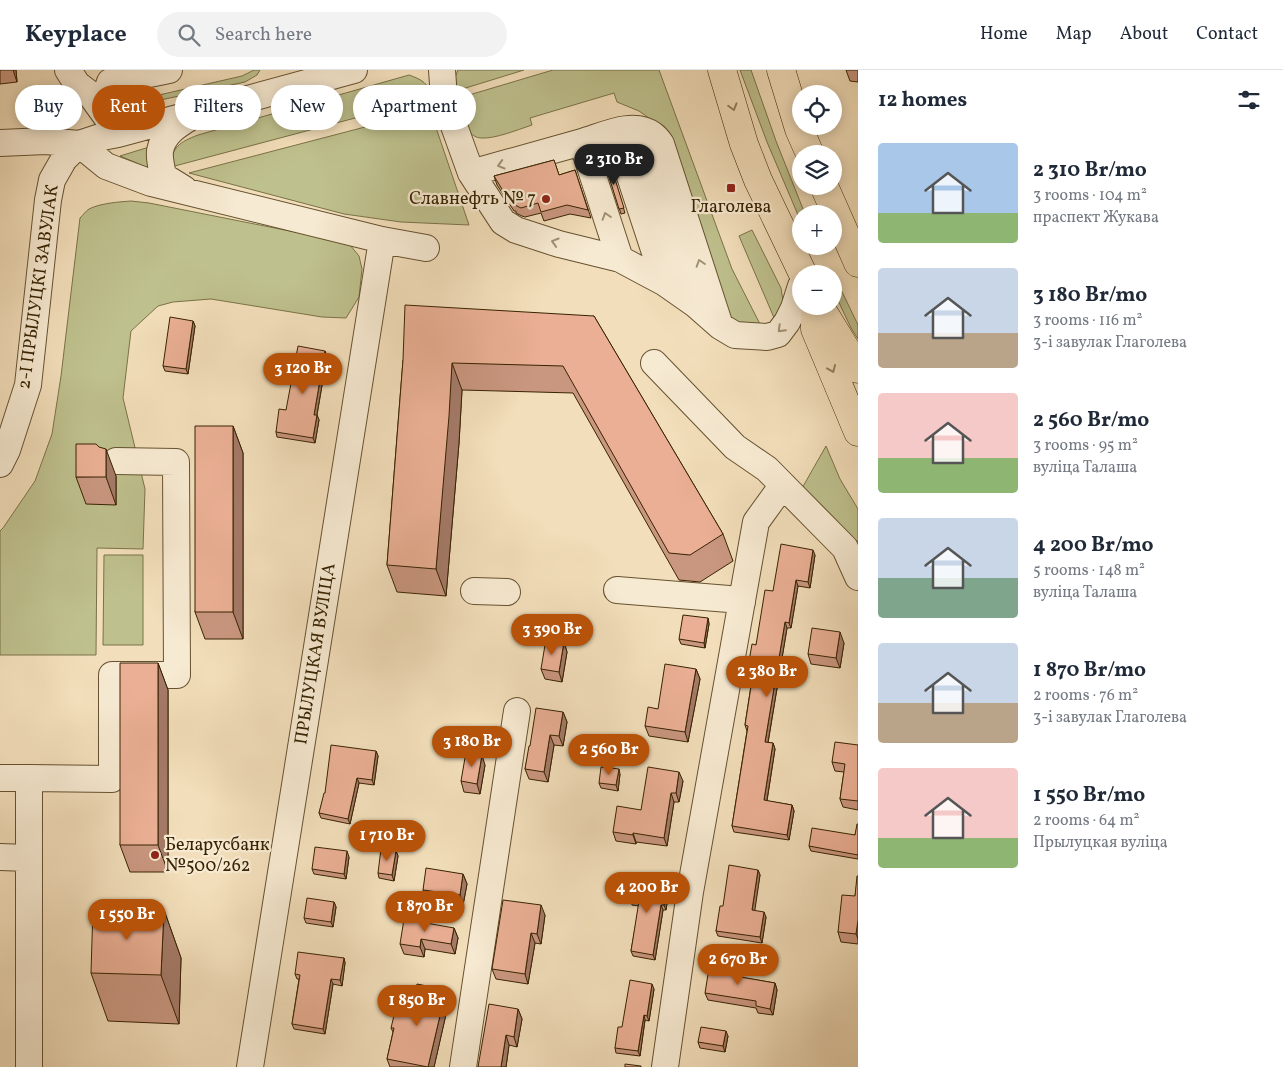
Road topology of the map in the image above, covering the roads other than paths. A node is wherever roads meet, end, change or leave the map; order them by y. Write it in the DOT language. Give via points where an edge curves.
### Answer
graph roads {
  1 [pos="68,70"];
  2 [pos="98,70"];
  3 [pos="170,70"];
  4 [pos="354,70"];
  5 [pos="442,70"];
  6 [pos="722,70"];
  7 [pos="781,70"];
  8 [pos="284,79"];
  9 [pos="97,85"];
  10 [pos="109,85"];
  11 [pos="261,88"];
  12 [pos="92,97"];
  13 [pos="175,119"];
  14 [pos="175,127"];
  15 [pos="115,130"];
  16 [pos="618,131"];
  17 [pos="118,134"];
  18 [pos="586,140"];
  19 [pos="0,143"];
  20 [pos="79,144"];
  21 [pos="806,145"];
  22 [pos="471,173"];
  23 [pos="190,193"];
  24 [pos="828,195"];
  25 [pos="382,240"];
  26 [pos="417,247"];
  27 [pos="857,258"];
  28 [pos="620,259"];
  29 [pos="799,265"];
  30 [pos="665,283"];
  31 [pos="695,304"];
  32 [pos="792,312"];
  33 [pos="814,315"];
  34 [pos="825,315"];
  35 [pos="720,326"];
  36 [pos="654,363"];
  37 [pos="858,370"];
  38 [pos="858,432"];
  39 [pos="116,461"];
  40 [pos="0,464"];
  41 [pos="782,486"];
  42 [pos="858,577"];
  43 [pos="617,590"];
  44 [pos="474,591"];
  45 [pos="506,592"];
  46 [pos="742,602"];
  47 [pos="516,711"];
  48 [pos="0,778"];
  49 [pos="29,778"];
  50 [pos="0,857"];
  51 [pos="28,858"];
  52 [pos="29,1067"];
  53 [pos="250,1067"];
  54 [pos="463,1067"];
  55 [pos="665,1067"];
  1 -- 12 [label="street"];
  2 -- 9 [label="street"];
  3 -- 10 [label="street" via="110,82"];
  4 -- 8 [label="street"];
  5 -- 22 [label="street" via="444,98"];
  6 -- 29 [label="main road, one-way" via="758,180"];
  7 -- 21 [label="main road"];
  8 -- 11 [label="street"];
  13 -- 17 [label="street"];
  14 -- 23 [label="street" via="165,138 160,152 163,176"];
  15 -- 17 [label="street"];
  16 -- 18 [label="street"];
  16 -- 31 [label="street" via="642,154"];
  35 -- 16 [label="street, one-way" via="661,144 653,135 639,129"];
  17 -- 20 [label="street"];
  18 -- 22 [label="street, one-way"];
  28 -- 18 [label="street, one-way"];
  18 -- 30 [label="street" via="614,148 624,158"];
  19 -- 20 [label="street" via="46,141"];
  20 -- 23 [label="street" via="106,166"];
  20 -- 40 [label="street, 2-І ПРЫЛУЦКІ ЗАВУЛАК" via="64,159 52,180 28,385 8,450"];
  28 -- 22 [label="street, one-way" via="559,244 509,226 503,222"];
  23 -- 25 [label="street"];
  24 -- 27 [label="main road"];
  25 -- 26 [label="street"];
  25 -- 53 [label="street, ПРЫЛУЦКАЯ ВУЛІЦА"];
  28 -- 30 [label="street"];
  30 -- 31 [label="street"];
  31 -- 35 [label="street"];
  32 -- 35 [label="street, one-way" via="778,334 767,337 735,335"];
  33 -- 38 [label="main road, one-way" via="815,329"];
  34 -- 37 [label="main road"];
  36 -- 41 [label="street" via="735,447 767,469"];
  39 -- 49 [label="street" via="176,462 176,674 112,675 112,779"];
  41 -- 42 [label="street" via="845,548"];
  41 -- 46 [label="street" via="756,522"];
  43 -- 46 [label="street"];
  44 -- 45 [label="street"];
  46 -- 55 [label="street" via="690,892"];
  47 -- 54 [label="street"];
  48 -- 49 [label="street"];
  49 -- 51 [label="street"];
  50 -- 51 [label="street"];
  51 -- 52 [label="street"];
}
